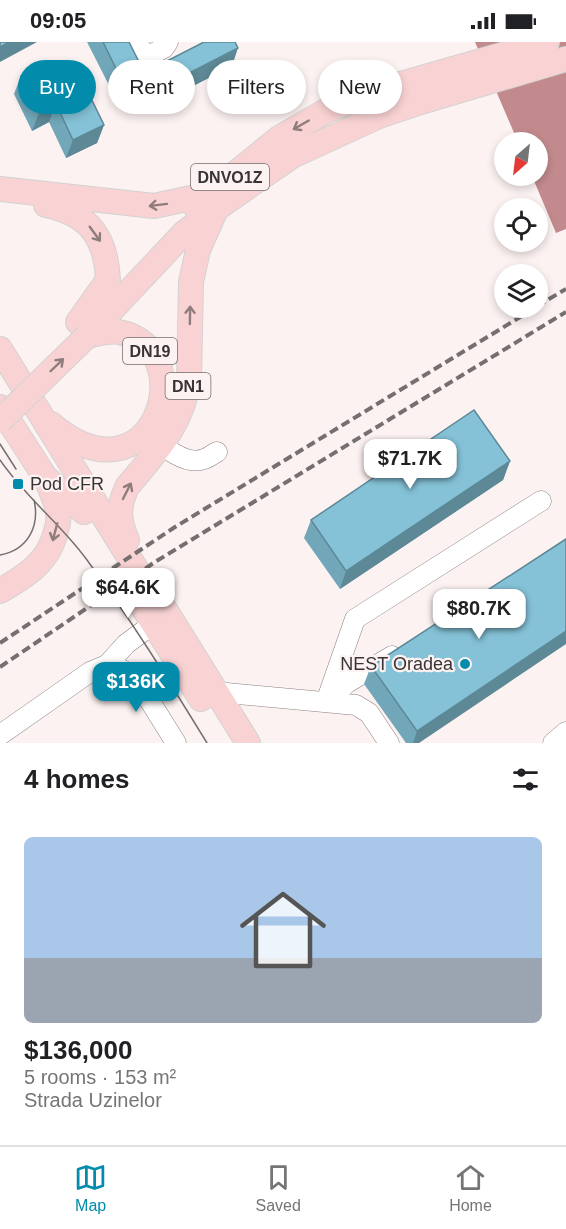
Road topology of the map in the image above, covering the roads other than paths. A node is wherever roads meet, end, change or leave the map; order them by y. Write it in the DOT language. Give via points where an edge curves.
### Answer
graph roads {
  1 [pos="137,42"];
  2 [pos="168,42"];
  3 [pos="547,42"];
  4 [pos="566,59"];
  5 [pos="418,90"];
  6 [pos="1,198"];
  7 [pos="215,200"];
  8 [pos="83,329"];
  9 [pos="0,349"];
  10 [pos="0,378"];
  11 [pos="0,398"];
  12 [pos="0,407"];
  13 [pos="40,414"];
  14 [pos="0,421"];
  15 [pos="156,431"];
  16 [pos="217,452"];
  17 [pos="45,477"];
  18 [pos="541,501"];
  19 [pos="84,512"];
  20 [pos="122,540"];
  21 [pos="0,591"];
  22 [pos="153,624"];
  23 [pos="407,648"];
  24 [pos="107,666"];
  25 [pos="216,692"];
  26 [pos="326,702"];
  27 [pos="566,732"];
  28 [pos="0,735"];
  29 [pos="176,743"];
  30 [pos="230,743"];
  31 [pos="248,743"];
  32 [pos="389,743"];
  33 [pos="553,743"];
  1 -- 2 [label="street" via="146,55 164,48"];
  3 -- 5 [label="main road, DNVO1Z"];
  4 -- 5 [label="main road, DNVO1Z"];
  5 -- 7 [label="main road, DNVO1Z" via="379,116 292,156"];
  7 -- 6 [label="main road, one-way" via="191,198 154,206"];
  6 -- 8 [label="main road, one-way" via="64,210 86,223 99,237 105,250 108,280"];
  7 -- 8 [label="main road, DNVO1Z"];
  15 -- 7 [label="main road, DN1, one-way" via="174,426 187,394 191,282"];
  8 -- 11 [label="main road, DNVO1Z"];
  14 -- 8 [label="main road, DNVO1Z, one-way, bridge"];
  8 -- 15 [label="main road, DN19" via="119,332 141,341 150,350 163,382"];
  9 -- 13 [label="main road"];
  10 -- 19 [label="main road"];
  12 -- 17 [label="main road"];
  13 -- 15 [label="main road" via="75,441 98,448 118,448"];
  13 -- 20 [label="main road"];
  15 -- 16 [label="street" via="183,458 205,459"];
  20 -- 15 [label="main road, DN1, one-way" via="119,517 123,495"];
  17 -- 19 [label="main road"];
  17 -- 21 [label="main road, one-way" via="59,515 56,535 41,562"];
  18 -- 26 [label="street" via="355,619"];
  19 -- 22 [label="main road"];
  20 -- 25 [label="main road"];
  22 -- 24 [label="street" via="126,644"];
  22 -- 30 [label="main road"];
  23 -- 26 [label="street" via="347,682"];
  24 -- 28 [label="street" via="90,672"];
  24 -- 29 [label="street" via="121,669 138,682"];
  25 -- 26 [label="street"];
  25 -- 31 [label="main road"];
  26 -- 32 [label="street" via="363,708"];
  27 -- 33 [label="street"];
}
